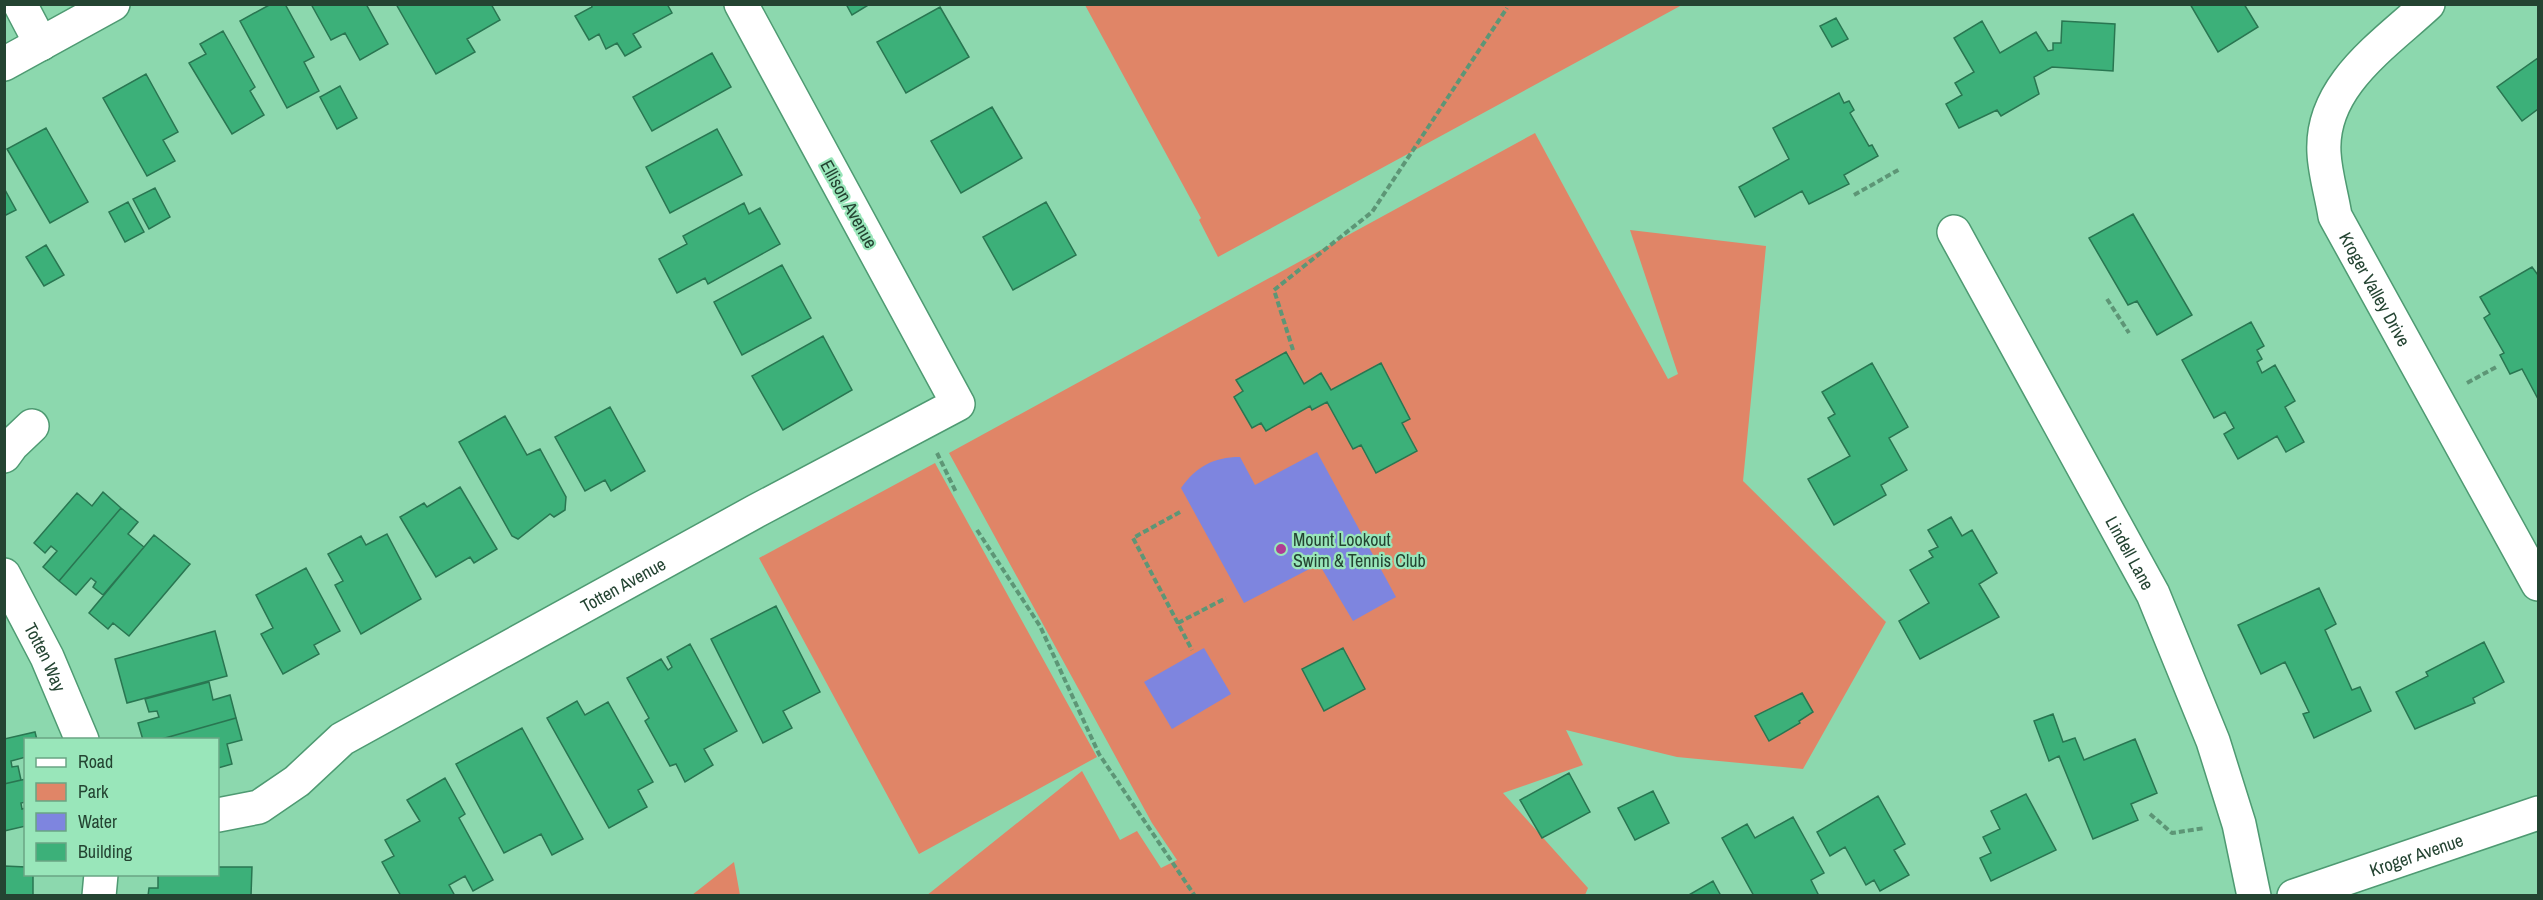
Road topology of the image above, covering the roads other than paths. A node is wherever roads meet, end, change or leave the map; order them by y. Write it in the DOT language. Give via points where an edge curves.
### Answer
graph roads {
  1 [pos="20,4"];
  2 [pos="113,4"];
  3 [pos="741,4"];
  4 [pos="2428,4"];
  5 [pos="40,44"];
  6 [pos="4,64"];
  7 [pos="1954,232"];
  8 [pos="958,404"];
  9 [pos="32,426"];
  10 [pos="4,456"];
  11 [pos="4,574"];
  12 [pos="2538,584"];
  13 [pos="81,738"];
  14 [pos="2538,813"];
  15 [pos="219,815"];
  16 [pos="101,876"];
  17 [pos="99,896"];
  18 [pos="2254,896"];
  19 [pos="2294,896"];
  1 -- 5 [label="street"];
  2 -- 5 [label="street"];
  3 -- 8 [label="street, Ellison Avenue"];
  4 -- 12 [label="street, Kroger Valley Drive" via="2357,69 2331,106 2324,152 2335,216"];
  5 -- 6 [label="street"];
  7 -- 18 [label="street, Lindell Lane" via="2153,594 2213,741 2239,824"];
  8 -- 15 [label="street, Totten Avenue" via="342,739 297,781 259,807"];
  9 -- 10 [label="street"];
  11 -- 13 [label="street, Totten Way" via="47,657"];
  14 -- 19 [label="street, Kroger Avenue"];
  16 -- 17 [label="street"];
}
